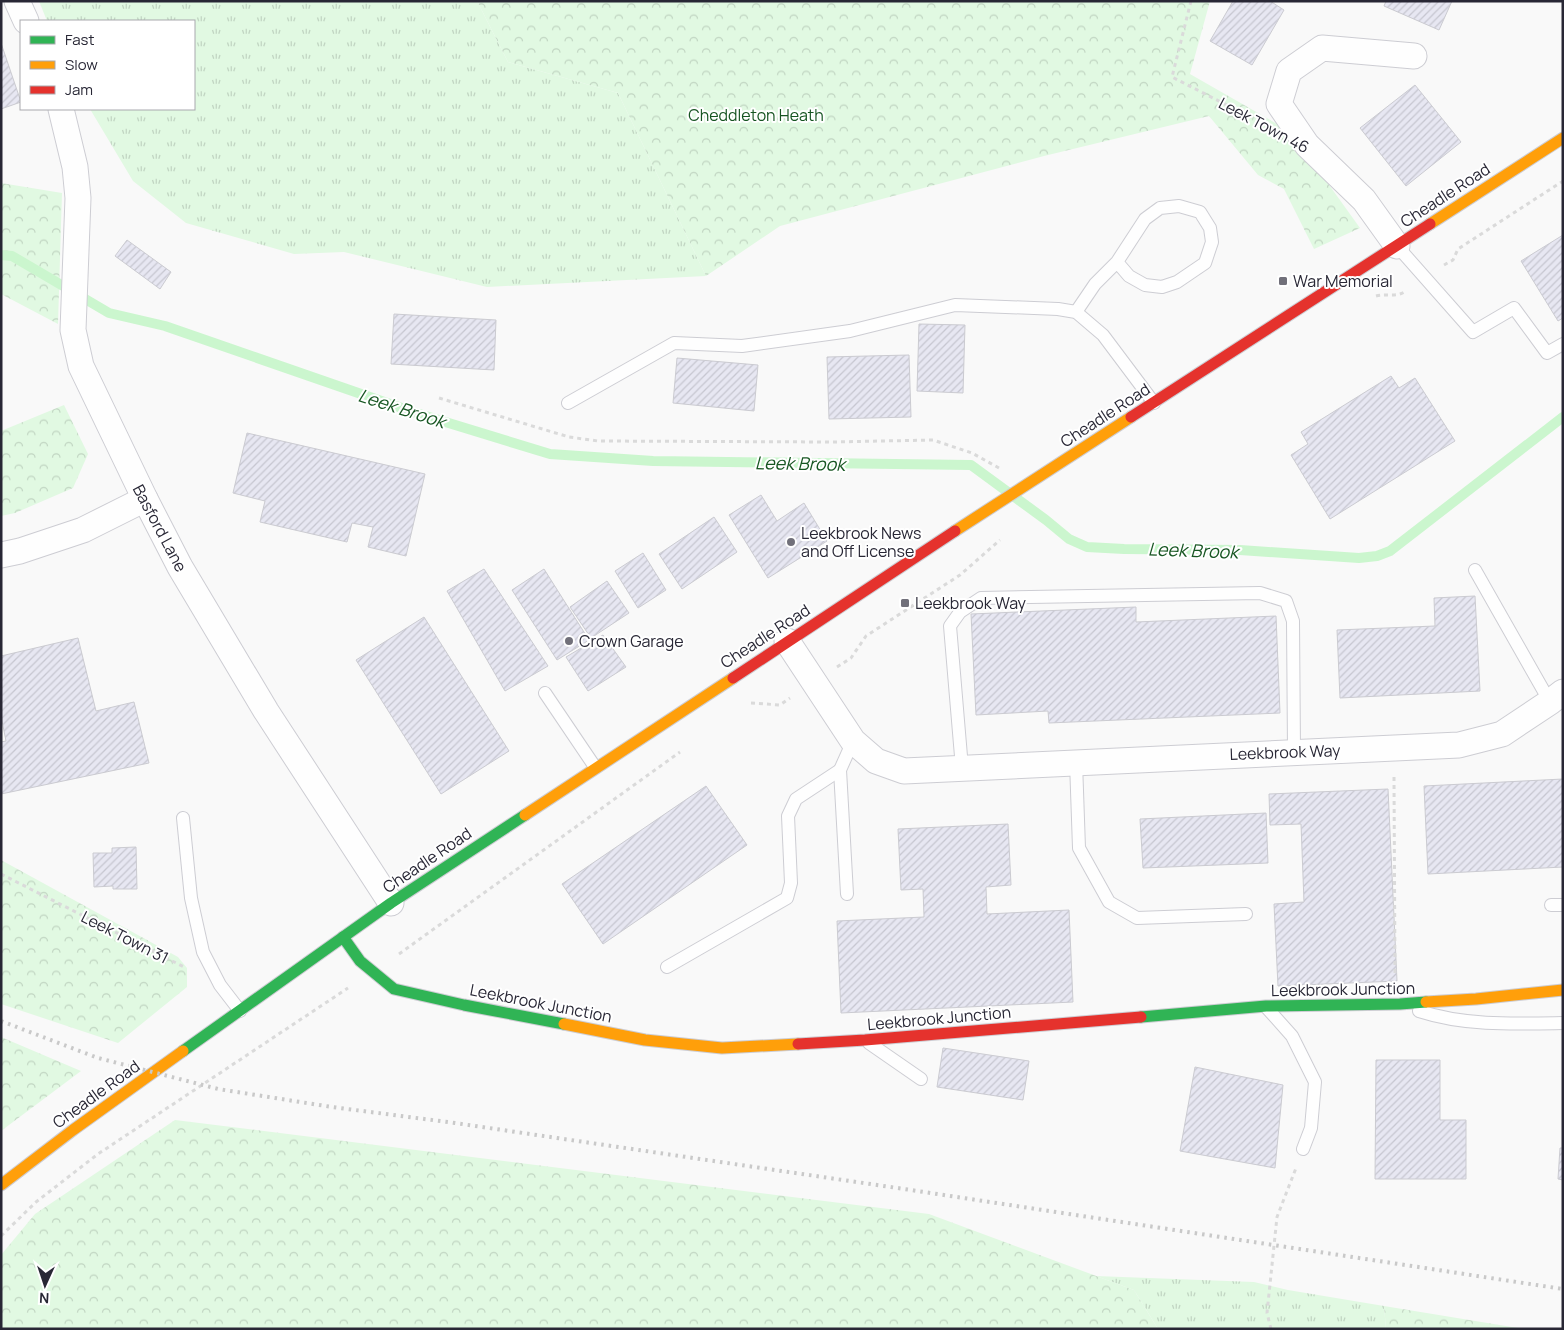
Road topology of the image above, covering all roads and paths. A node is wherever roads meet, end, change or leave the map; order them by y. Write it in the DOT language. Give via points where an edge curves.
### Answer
graph roads {
  1 [pos="17,1"];
  2 [pos="1191,1"];
  3 [pos="26,20"];
  4 [pos="1414,56"];
  5 [pos="61,110"];
  6 [pos="1256,119"];
  7 [pos="1563,138"];
  8 [pos="1563,181"];
  9 [pos="1397,246"];
  10 [pos="1117,262"];
  11 [pos="1426,278"];
  12 [pos="1367,299"];
  13 [pos="1076,312"];
  14 [pos="1563,344"];
  15 [pos="439,398"];
  16 [pos="568,403"];
  17 [pos="1154,403"];
  18 [pos="1027,484"];
  19 [pos="144,499"];
  20 [pos="1001,539"];
  21 [pos="1,555"];
  22 [pos="1475,570"];
  23 [pos="787,641"];
  24 [pos="814,682"];
  25 [pos="545,693"];
  26 [pos="1557,697"];
  27 [pos="749,703"];
  28 [pos="853,741"];
  29 [pos="687,746"];
  30 [pos="1394,748"];
  31 [pos="1294,751"];
  32 [pos="1076,762"];
  33 [pos="595,767"];
  34 [pos="962,768"];
  35 [pos="840,770"];
  36 [pos="183,818"];
  37 [pos="1,874"];
  38 [pos="847,894"];
  39 [pos="391,903"];
  40 [pos="1246,914"];
  41 [pos="343,938"];
  42 [pos="667,967"];
  43 [pos="186,968"];
  44 [pos="373,972"];
  45 [pos="1563,990"];
  46 [pos="1398,1004"];
  47 [pos="1266,1006"];
  48 [pos="240,1011"];
  49 [pos="1563,1023"];
  50 [pos="865,1040"];
  51 [pos="921,1079"];
  52 [pos="1303,1149"];
  53 [pos="1,1185"];
  54 [pos="1,1236"];
  55 [pos="1271,1329"];
  1 -- 3 [label="street"];
  2 -- 6 [label="path, Leek Town 46" via="1172,77"];
  4 -- 9 [label="street, Leek Town 46" via="1322,48 1290,71 1280,104 1307,145 1364,200"];
  5 -- 19 [label="street, Basford Lane" via="75,167 78,198 73,330 81,366"];
  7 -- 9 [label="main road, Cheadle Road"];
  8 -- 11 [label="path" via="1458,249 1452,260"];
  9 -- 11 [label="lane"];
  9 -- 17 [label="main road, Cheadle Road"];
  10 -- 10 [label="lane" via="1145,219 1160,208 1179,206 1200,212 1210,228 1212,242 1204,263 1178,282 1162,287 1145,285 1129,276"];
  10 -- 13 [label="lane"];
  11 -- 12 [label="path" via="1400,295 1384,294"];
  11 -- 14 [label="lane" via="1473,332 1514,308 1547,353"];
  13 -- 16 [label="lane" via="955,304 850,331 752,345 674,343"];
  13 -- 17 [label="lane" via="1103,334"];
  15 -- 18 [label="path" via="569,437 598,441 933,440 972,452"];
  17 -- 18 [label="main road, Cheadle Road"];
  18 -- 23 [label="main road, Cheadle Road"];
  19 -- 21 [label="street" via="83,530"];
  19 -- 39 [label="street, Basford Lane" via="180,567 266,711"];
  20 -- 24 [label="path" via="960,575 866,636 851,658"];
  22 -- 26 [label="lane"];
  23 -- 24 [label="street, Leekbrook Way"];
  23 -- 33 [label="main road, Cheadle Road"];
  24 -- 27 [label="path" via="780,705"];
  24 -- 28 [label="street, Leekbrook Way"];
  25 -- 33 [label="lane"];
  26 -- 30 [label="street, Leekbrook Way" via="1502,734 1459,745"];
  28 -- 34 [label="street, Leekbrook Way" via="876,761 904,771"];
  28 -- 35 [label="lane"];
  29 -- 44 [label="path"];
  30 -- 31 [label="street, Leekbrook Way"];
  30 -- 46 [label="path"];
  31 -- 32 [label="street, Leekbrook Way"];
  31 -- 34 [label="lane" via="1293,621 1286,601 1260,593 981,598 960,612 950,626"];
  32 -- 34 [label="street, Leekbrook Way"];
  32 -- 40 [label="lane" via="1079,848 1109,902 1137,918"];
  33 -- 39 [label="main road, Cheadle Road"];
  35 -- 38 [label="lane"];
  35 -- 42 [label="lane" via="796,799 788,816 791,883 786,898"];
  36 -- 48 [label="lane" via="192,898 203,952 220,985"];
  37 -- 43 [label="path, Leek Town 31"];
  39 -- 41 [label="main road, Cheadle Road"];
  41 -- 44 [label="main road, Leekbrook Junction"];
  41 -- 48 [label="main road, Cheadle Road"];
  44 -- 50 [label="main road, Leekbrook Junction" via="394,989 645,1040 722,1048"];
  44 -- 54 [label="path" via="98,1154 36,1202"];
  45 -- 46 [label="main road, Leekbrook Junction" via="1476,1000"];
  46 -- 47 [label="main road, Leekbrook Junction"];
  46 -- 49 [label="lane" via="1466,1022"];
  47 -- 50 [label="main road, Leekbrook Junction"];
  47 -- 52 [label="lane" via="1292,1036 1314,1082 1312,1128"];
  48 -- 53 [label="main road, Cheadle Road"];
  50 -- 51 [label="lane"];
  52 -- 55 [label="path" via="1277,1217 1267,1313"];
}
